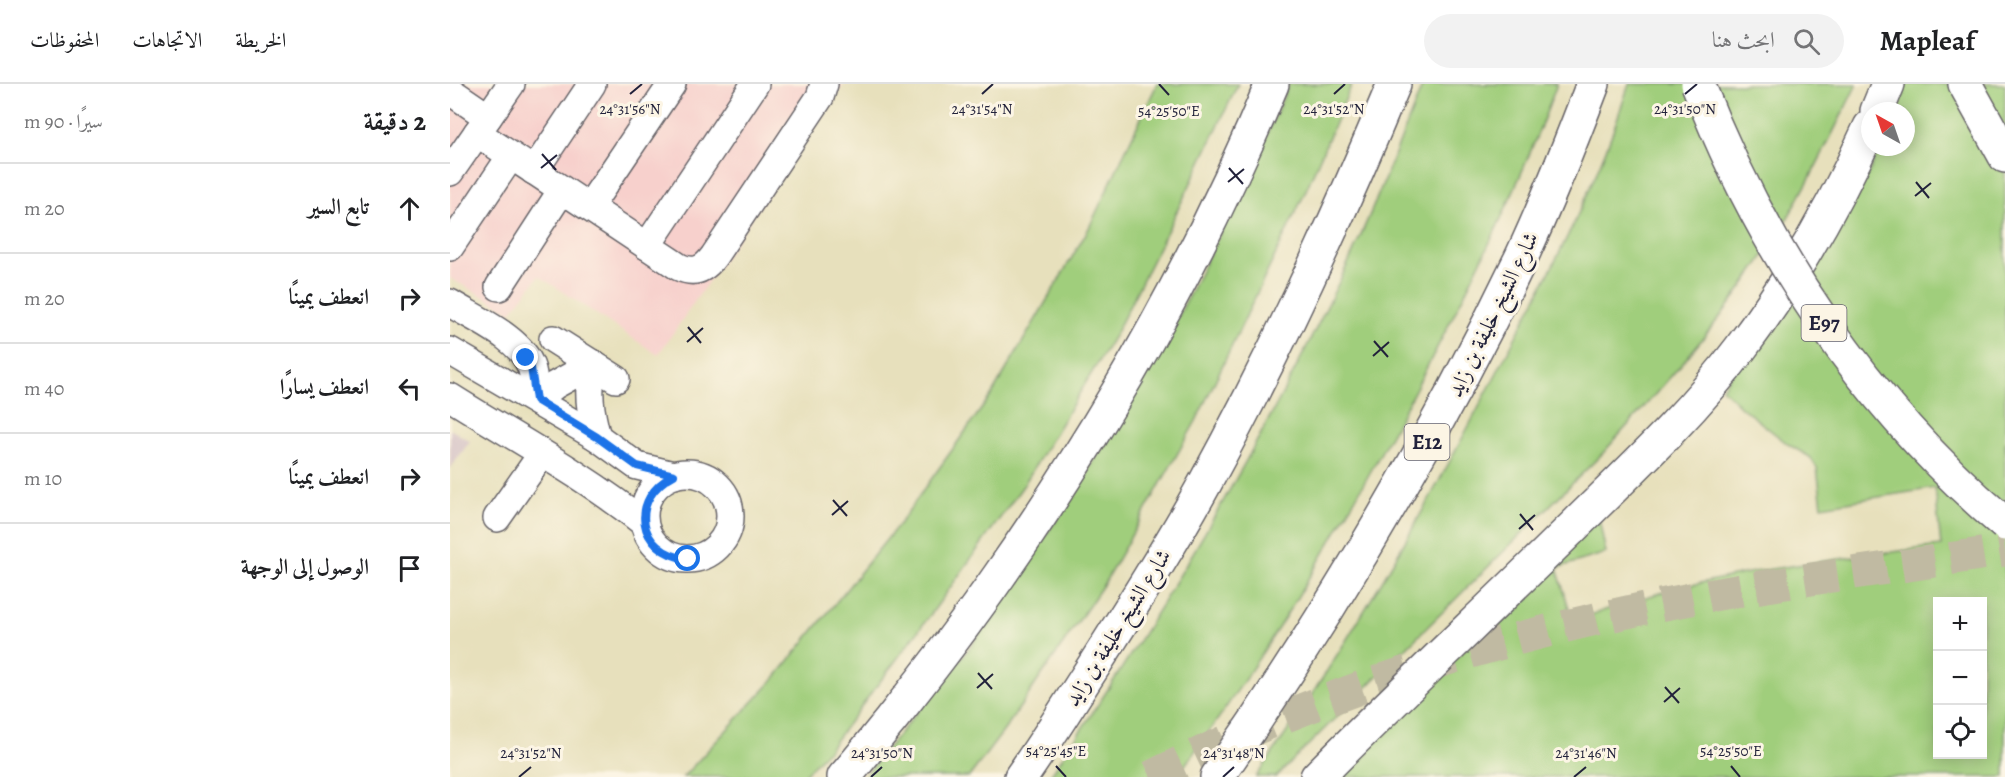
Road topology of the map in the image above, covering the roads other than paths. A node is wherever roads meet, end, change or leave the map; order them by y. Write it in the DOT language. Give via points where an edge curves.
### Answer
graph roads {
  1 [pos="511,84"];
  2 [pos="592,84"];
  3 [pos="672,84"];
  4 [pos="755,84"];
  5 [pos="824,84"];
  6 [pos="1272,84"];
  7 [pos="1394,84"];
  8 [pos="1593,84"];
  9 [pos="1698,84"];
  10 [pos="1888,84"];
  11 [pos="1965,84"];
  12 [pos="450,91"];
  13 [pos="1880,102"];
  14 [pos="466,143"];
  15 [pos="1861,145"];
  16 [pos="511,156"];
  17 [pos="2005,156"];
  18 [pos="534,171"];
  19 [pos="562,190"];
  20 [pos="589,207"];
  21 [pos="647,246"];
  22 [pos="450,248"];
  23 [pos="500,287"];
  24 [pos="455,315"];
  25 [pos="552,339"];
  26 [pos="450,351"];
  27 [pos="594,364"];
  28 [pos="616,380"];
  29 [pos="536,400"];
  30 [pos="453,407"];
  31 [pos="597,437"];
  32 [pos="542,454"];
  33 [pos="674,475"];
  34 [pos="497,518"];
  35 [pos="644,523"];
  36 [pos="2005,524"];
  37 [pos="844,777"];
  38 [pos="1021,777"];
  39 [pos="1217,777"];
  40 [pos="1317,777"];
  1 -- 14 [label="street"];
  2 -- 18 [label="street"];
  3 -- 20 [label="street"];
  4 -- 21 [label="street"];
  5 -- 21 [label="street" via="820,97 708,265 688,271"];
  6 -- 37 [label="highway" via="1211,219 1117,394 1045,510 952,643"];
  7 -- 38 [label="highway, شارع الشيخ خليفة بن زايد" via="1312,273 1203,487"];
  8 -- 39 [label="highway, شارع الشيخ خليفة بن زايد / E12" via="1523,254 1434,430 1315,629"];
  9 -- 36 [label="highway, E97, bridge" via="1748,196 1787,267 1832,335 1920,442"];
  10 -- 13 [label="highway"];
  11 -- 17 [label="highway"];
  12 -- 14 [label="street"];
  14 -- 16 [label="street"];
  15 -- 40 [label="highway" via="1832,204 1778,295 1697,401 1652,450"];
  16 -- 18 [label="street"];
  16 -- 22 [label="street"];
  18 -- 19 [label="street"];
  19 -- 20 [label="street"];
  19 -- 23 [label="street"];
  20 -- 21 [label="street"];
  24 -- 29 [label="street" via="521,349 531,368"];
  25 -- 27 [label="street"];
  26 -- 29 [label="street"];
  27 -- 28 [label="street"];
  27 -- 29 [label="street"];
  27 -- 31 [label="street" via="588,394"];
  29 -- 31 [label="street"];
  30 -- 32 [label="street"];
  31 -- 33 [label="street" via="637,466"];
  32 -- 34 [label="street"];
  32 -- 35 [label="street" via="578,474"];
  33 -- 35 [label="street" via="650,493"];
  33 -- 35 [label="street" via="704,476 726,497 730,521 720,543 700,557 676,557 655,545"];
}
